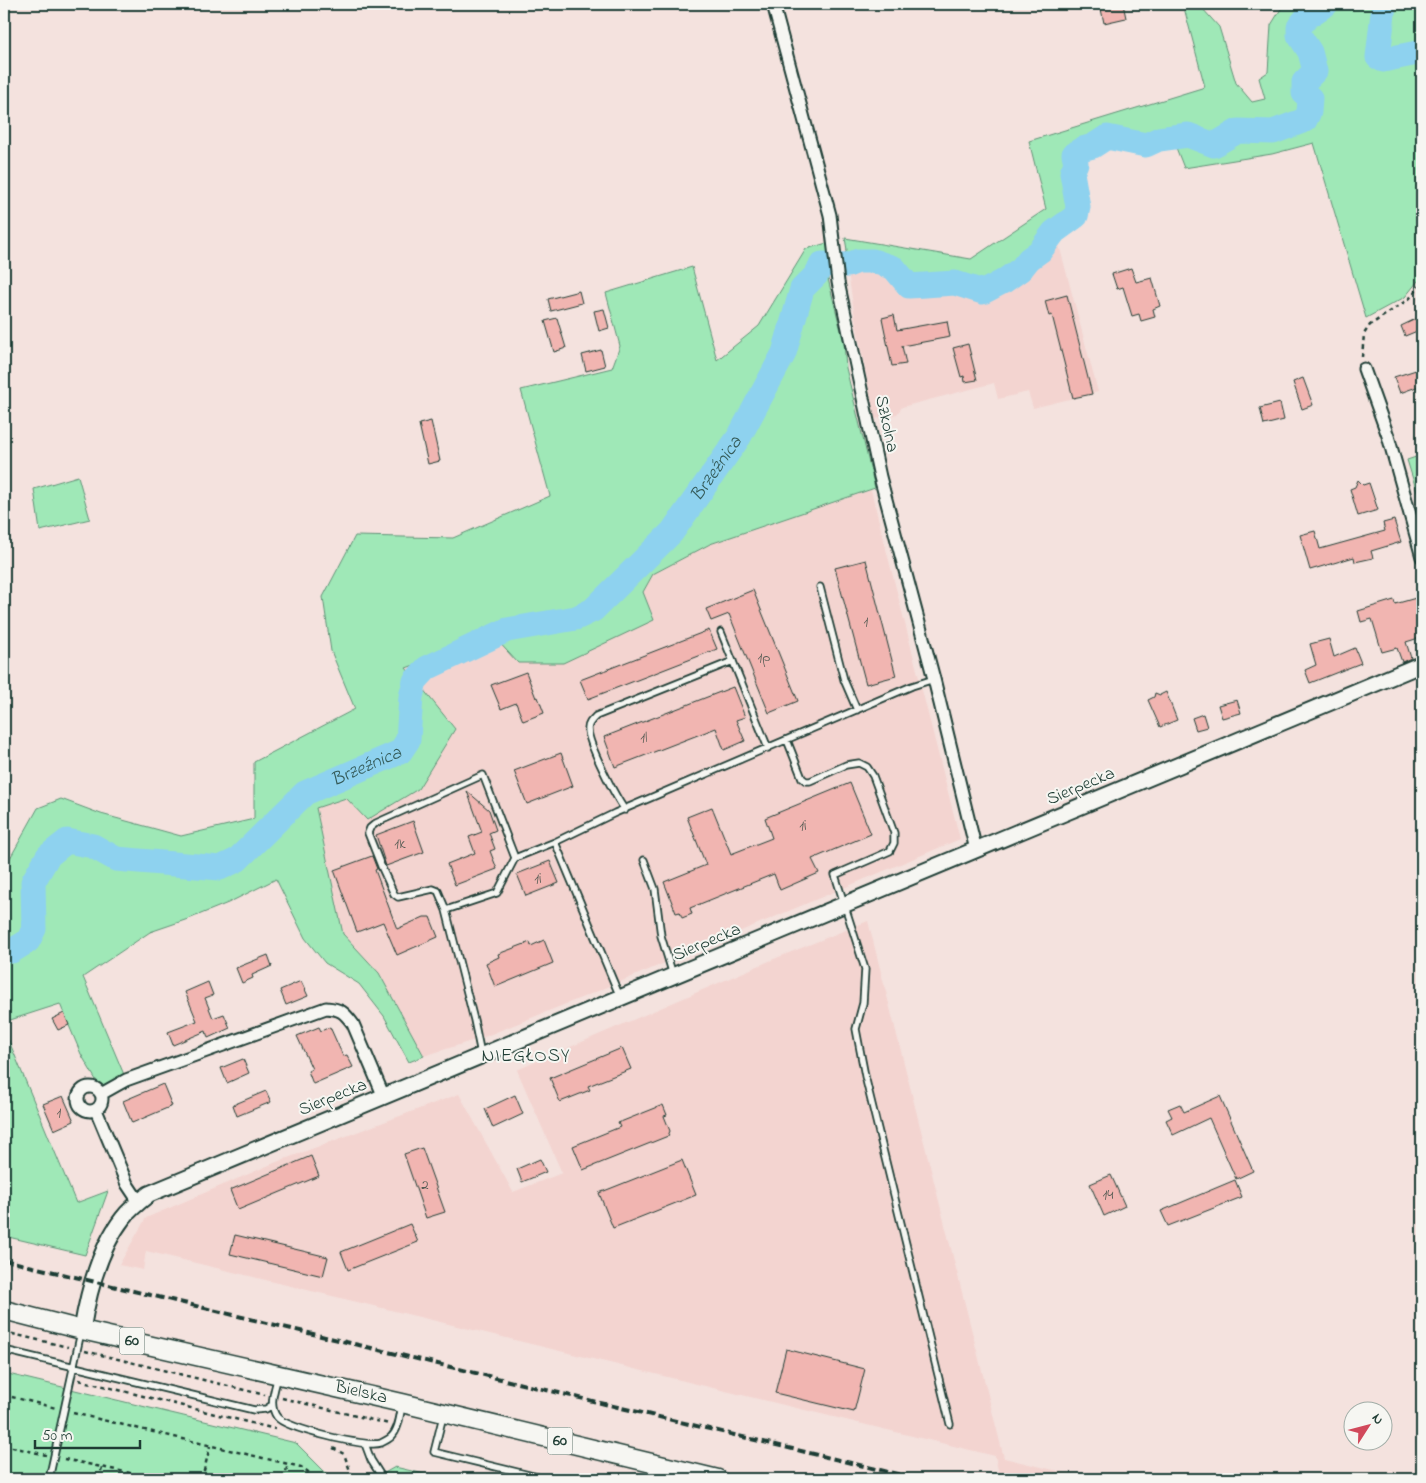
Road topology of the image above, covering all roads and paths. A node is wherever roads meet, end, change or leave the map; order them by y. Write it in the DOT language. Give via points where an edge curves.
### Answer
graph roads {
  1 [pos="774,4"];
  2 [pos="1422,284"];
  3 [pos="1364,369"];
  4 [pos="1422,557"];
  5 [pos="820,587"];
  6 [pos="721,632"];
  7 [pos="733,661"];
  8 [pos="1422,664"];
  9 [pos="934,680"];
  10 [pos="857,710"];
  11 [pos="787,740"];
  12 [pos="768,748"];
  13 [pos="625,810"];
  14 [pos="556,842"];
  15 [pos="976,850"];
  16 [pos="515,858"];
  17 [pos="644,860"];
  18 [pos="846,905"];
  19 [pos="446,910"];
  20 [pos="674,977"];
  21 [pos="621,999"];
  22 [pos="482,1057"];
  23 [pos="101,1094"];
  24 [pos="384,1097"];
  25 [pos="96,1110"];
  26 [pos="139,1202"];
  27 [pos="4,1310"];
  28 [pos="82,1330"];
  29 [pos="4,1332"];
  30 [pos="78,1349"];
  31 [pos="4,1350"];
  32 [pos="74,1367"];
  33 [pos="278,1374"];
  34 [pos="70,1378"];
  35 [pos="4,1395"];
  36 [pos="273,1396"];
  37 [pos="402,1403"];
  38 [pos="272,1405"];
  39 [pos="65,1410"];
  40 [pos="444,1413"];
  41 [pos="950,1424"];
  42 [pos="397,1426"];
  43 [pos="282,1431"];
  44 [pos="365,1444"];
  45 [pos="4,1445"];
  46 [pos="210,1446"];
  47 [pos="330,1447"];
  48 [pos="54,1457"];
  49 [pos="288,1464"];
  50 [pos="102,1467"];
  51 [pos="49,1479"];
  52 [pos="99,1479"];
  53 [pos="158,1479"];
  54 [pos="202,1479"];
  55 [pos="284,1479"];
  56 [pos="314,1479"];
  57 [pos="353,1479"];
  58 [pos="383,1479"];
  59 [pos="546,1479"];
  60 [pos="718,1479"];
  1 -- 9 [label="street, Szkolna" via="830,215 838,282 880,477"];
  2 -- 3 [label="path" via="1409,299 1370,325 1364,334"];
  3 -- 4 [label="street" via="1388,436"];
  5 -- 10 [label="lane" via="844,680"];
  6 -- 7 [label="lane"];
  7 -- 12 [label="lane"];
  7 -- 13 [label="lane" via="591,720 587,726 589,740"];
  8 -- 15 [label="street, Sierpecka"];
  9 -- 10 [label="lane"];
  9 -- 15 [label="street, Szkolna"];
  10 -- 11 [label="lane"];
  11 -- 12 [label="lane"];
  11 -- 18 [label="lane" via="806,781 846,765 859,763 867,767 894,833 890,851 835,875"];
  12 -- 13 [label="lane"];
  13 -- 14 [label="lane"];
  14 -- 16 [label="lane"];
  14 -- 21 [label="lane"];
  15 -- 18 [label="street, Sierpecka"];
  16 -- 19 [label="lane" via="497,893"];
  16 -- 19 [label="lane" via="483,775 370,828 368,833 394,894 398,897 433,889 438,891"];
  17 -- 20 [label="lane" via="655,889 664,950"];
  18 -- 20 [label="street, Sierpecka"];
  18 -- 41 [label="lane" via="865,968 863,1004 856,1029"];
  19 -- 22 [label="lane"];
  20 -- 21 [label="street, Sierpecka"];
  21 -- 22 [label="street, Sierpecka"];
  22 -- 24 [label="street, Sierpecka"];
  23 -- 24 [label="street" via="126,1080 326,1008 338,1009 353,1024"];
  23 -- 25 [label="street" via="102,1103"];
  23 -- 25 [label="street" via="88,1087 78,1096 82,1109"];
  24 -- 26 [label="street, Sierpecka" via="184,1178"];
  25 -- 26 [label="street" via="127,1184"];
  26 -- 28 [label="street, Sierpecka" via="123,1218 105,1248"];
  27 -- 28 [label="main road, Bielska / 60"];
  28 -- 30 [label="lane"];
  28 -- 33 [label="main road, Bielska / 60"];
  29 -- 30 [label="path"];
  30 -- 32 [label="lane"];
  30 -- 36 [label="path"];
  31 -- 32 [label="lane"];
  32 -- 34 [label="lane"];
  32 -- 38 [label="lane" via="254,1410"];
  33 -- 36 [label="lane"];
  33 -- 37 [label="main road, Bielska / 60"];
  34 -- 39 [label="lane"];
  34 -- 43 [label="path"];
  35 -- 39 [label="path"];
  36 -- 38 [label="lane"];
  36 -- 42 [label="path"];
  37 -- 40 [label="main road, Bielska / 60"];
  37 -- 42 [label="lane"];
  38 -- 44 [label="lane" via="277,1418 289,1426"];
  39 -- 46 [label="path"];
  39 -- 48 [label="lane"];
  40 -- 59 [label="lane" via="434,1452"];
  40 -- 60 [label="main road, Bielska / 60"];
  42 -- 44 [label="lane" via="391,1437 380,1443"];
  44 -- 58 [label="lane"];
  45 -- 48 [label="path"];
  46 -- 49 [label="path"];
  46 -- 54 [label="path"];
  47 -- 57 [label="path" via="344,1454"];
  48 -- 50 [label="path"];
  48 -- 51 [label="lane"];
  49 -- 55 [label="path"];
  49 -- 56 [label="path" via="307,1470"];
  50 -- 52 [label="path"];
  50 -- 53 [label="path"];
}
